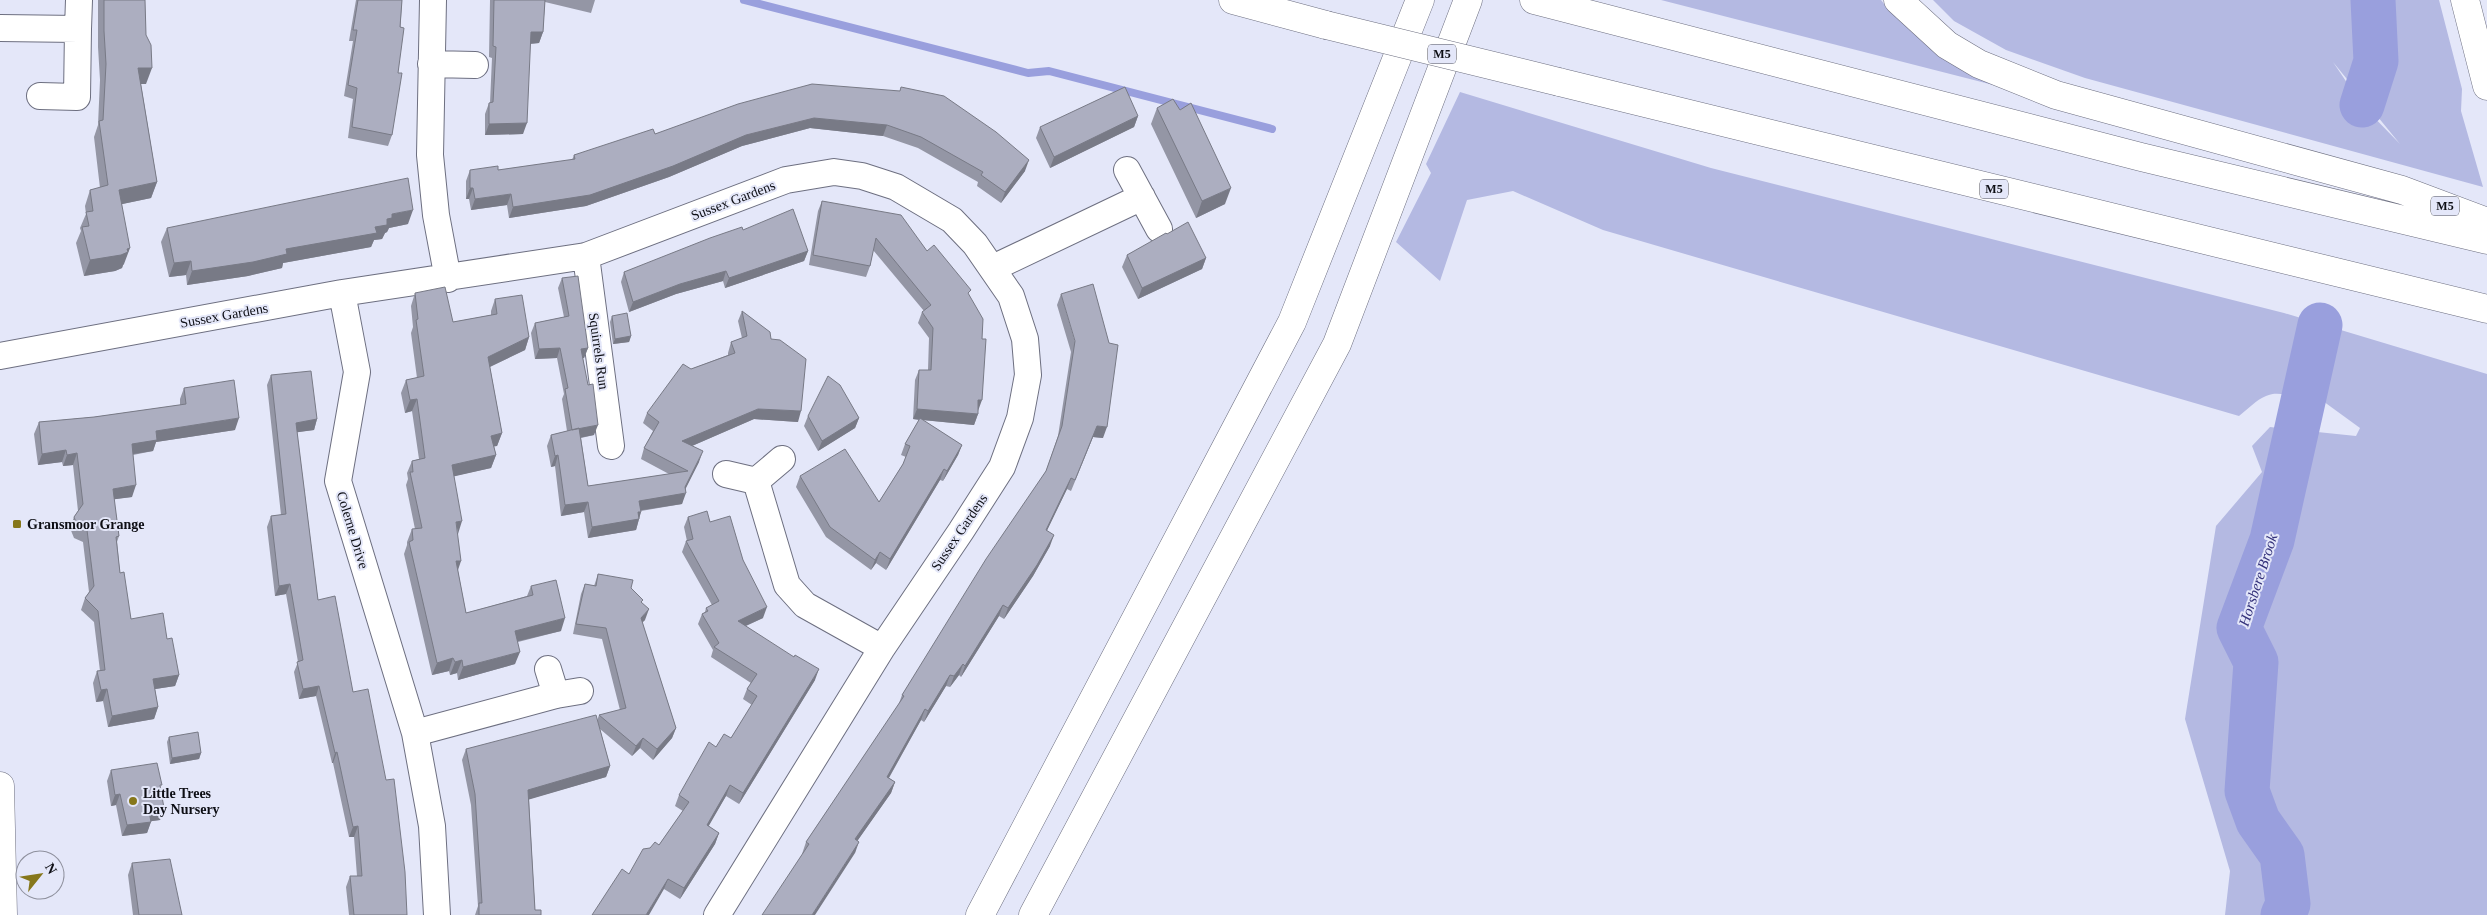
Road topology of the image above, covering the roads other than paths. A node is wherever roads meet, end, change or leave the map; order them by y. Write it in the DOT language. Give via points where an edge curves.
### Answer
graph roads {
  1 [pos="78,0"];
  2 [pos="433,0"];
  3 [pos="1233,0"];
  4 [pos="1420,0"];
  5 [pos="1468,0"];
  6 [pos="1898,0"];
  7 [pos="2465,0"];
  8 [pos="1544,3"];
  9 [pos="0,28"];
  10 [pos="78,29"];
  11 [pos="431,64"];
  12 [pos="475,65"];
  13 [pos="2487,86"];
  14 [pos="40,96"];
  15 [pos="1127,170"];
  16 [pos="1142,197"];
  17 [pos="2487,222"];
  18 [pos="1159,229"];
  19 [pos="2487,240"];
  20 [pos="586,256"];
  21 [pos="993,268"];
  22 [pos="448,279"];
  23 [pos="342,293"];
  24 [pos="2430,295"];
  25 [pos="2487,309"];
  26 [pos="2487,321"];
  27 [pos="0,356"];
  28 [pos="611,446"];
  29 [pos="782,459"];
  30 [pos="726,474"];
  31 [pos="756,481"];
  32 [pos="882,648"];
  33 [pos="548,669"];
  34 [pos="415,733"];
  35 [pos="0,786"];
  36 [pos="2,915"];
  37 [pos="437,915"];
  38 [pos="717,915"];
  39 [pos="980,915"];
  40 [pos="1033,915"];
  1 -- 10 [label="street"];
  2 -- 11 [label="street"];
  3 -- 24 [label="main road, M5, bridge"];
  4 -- 39 [label="main road" via="1292,322"];
  5 -- 40 [label="main road" via="1337,344"];
  6 -- 17 [label="main road, M5" via="1947,45 1979,64 2056,95 2402,190"];
  7 -- 13 [label="main road"];
  8 -- 19 [label="main road, M5" via="2141,157"];
  9 -- 10 [label="street"];
  10 -- 14 [label="street" via="77,97"];
  11 -- 12 [label="street"];
  11 -- 22 [label="street" via="430,155 436,215"];
  15 -- 16 [label="street"];
  16 -- 18 [label="street"];
  16 -- 21 [label="street"];
  20 -- 21 [label="street, Sussex Gardens" via="786,180 834,172 862,176 896,187 952,220"];
  20 -- 22 [label="street, Sussex Gardens"];
  20 -- 28 [label="street, Squirrels Run"];
  21 -- 32 [label="street, Sussex Gardens" via="1011,296 1025,339 1028,375 1020,418 1002,467"];
  22 -- 23 [label="street, Sussex Gardens"];
  23 -- 27 [label="street, Sussex Gardens"];
  23 -- 34 [label="street, Colerne Drive" via="357,372 338,482"];
  24 -- 25 [label="main road, M5"];
  24 -- 26 [label="main road, M5"];
  29 -- 31 [label="street"];
  30 -- 31 [label="street"];
  31 -- 32 [label="street" via="787,585 805,605"];
  32 -- 38 [label="street, Sussex Gardens"];
  33 -- 34 [label="street" via="568,693"];
  34 -- 37 [label="street, Colerne Drive" via="432,826"];
  35 -- 36 [label="main road"];
}
